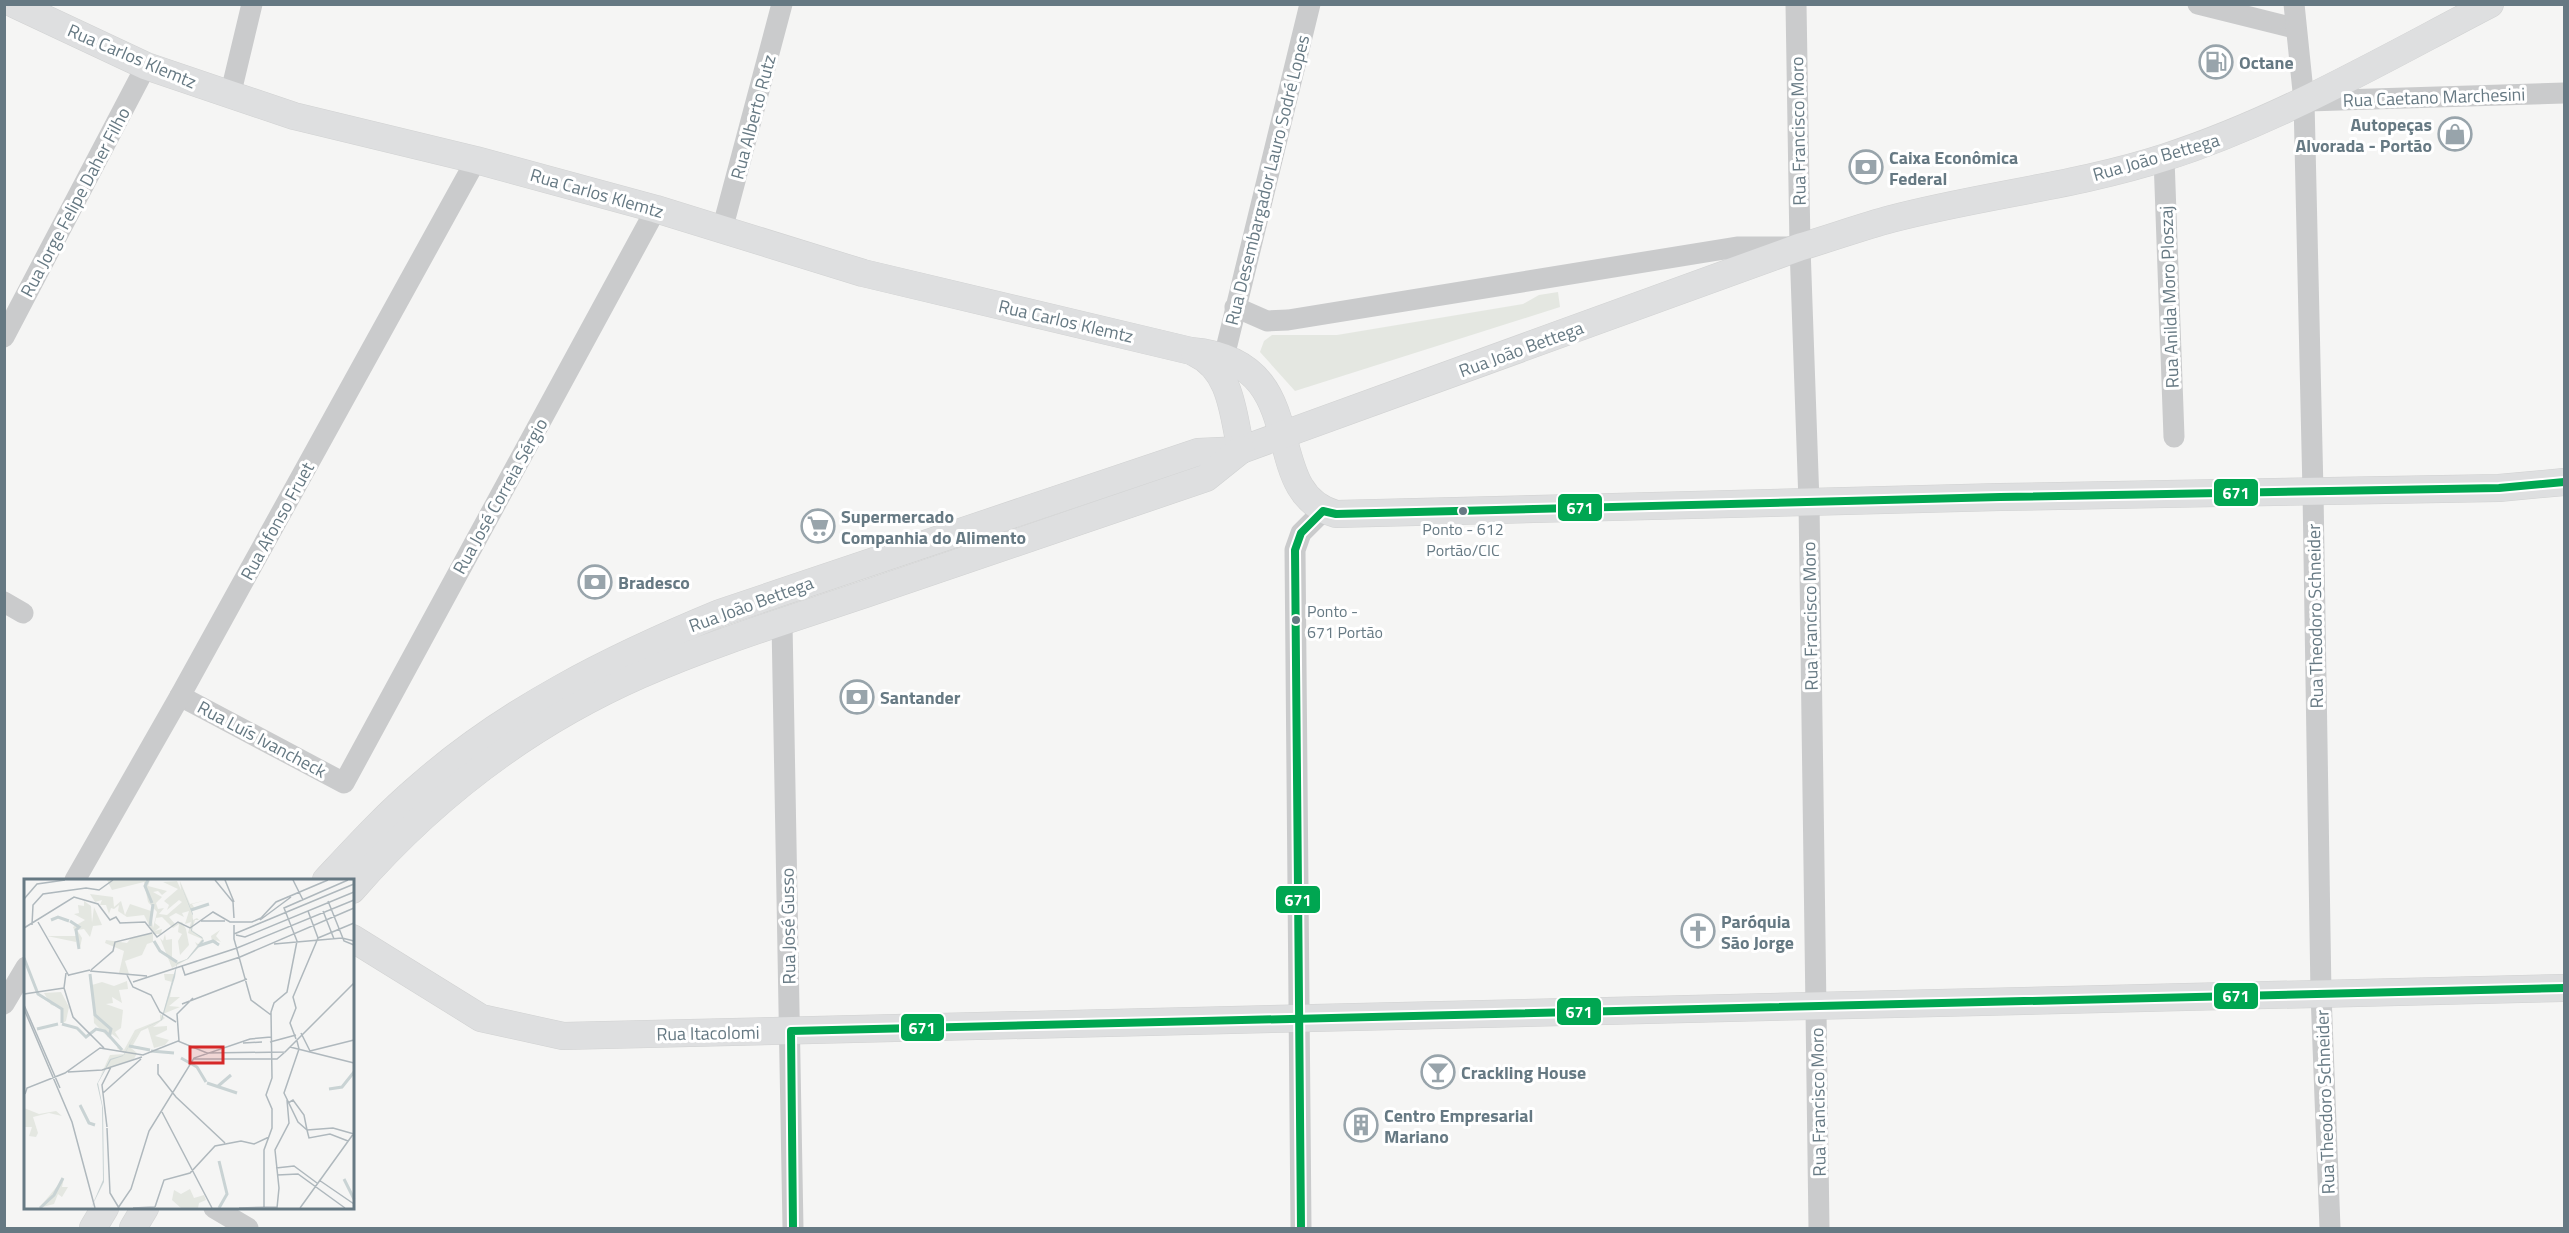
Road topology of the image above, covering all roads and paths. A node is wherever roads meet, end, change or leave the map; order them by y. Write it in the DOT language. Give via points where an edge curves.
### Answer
graph roads {
  1 [pos="14,4"];
  2 [pos="252,4"];
  3 [pos="782,4"];
  4 [pos="1310,4"];
  5 [pos="1796,4"];
  6 [pos="2198,4"];
  7 [pos="2294,4"];
  8 [pos="2490,4"];
  9 [pos="2294,28"];
  10 [pos="146,66"];
  11 [pos="2565,93"];
  12 [pos="230,96"];
  13 [pos="2304,101"];
  14 [pos="2164,158"];
  15 [pos="476,160"];
  16 [pos="656,209"];
  17 [pos="722,230"];
  18 [pos="1800,247"];
  19 [pos="1235,307"];
  20 [pos="4,337"];
  21 [pos="1191,351"];
  22 [pos="1224,357"];
  23 [pos="1282,435"];
  24 [pos="2174,437"];
  25 [pos="1240,450"];
  26 [pos="2565,483"];
  27 [pos="2313,492"];
  28 [pos="1809,502"];
  29 [pos="1323,511"];
  30 [pos="4,602"];
  31 [pos="23,613"];
  32 [pos="783,623"];
  33 [pos="180,696"];
  34 [pos="344,783"];
  35 [pos="351,853"];
  36 [pos="76,879"];
  37 [pos="327,879"];
  38 [pos="337,879"];
  39 [pos="354,888"];
  40 [pos="354,939"];
  41 [pos="24,971"];
  42 [pos="2565,988"];
  43 [pos="2321,994"];
  44 [pos="4,1004"];
  45 [pos="1816,1006"];
  46 [pos="1299,1018"];
  47 [pos="790,1031"];
  48 [pos="104,1209"];
  49 [pos="144,1209"];
  50 [pos="216,1209"];
  51 [pos="93,1228"];
  52 [pos="133,1228"];
  53 [pos="248,1228"];
  54 [pos="793,1228"];
  55 [pos="1301,1228"];
  56 [pos="1819,1228"];
  57 [pos="2330,1228"];
  1 -- 10 [label="main road, Rua Carlos Klemtz"];
  2 -- 12 [label="street"];
  3 -- 17 [label="street, Rua Alberto Rutz"];
  4 -- 19 [label="street, Rua Desembargador Lauro Sodré Lopes"];
  5 -- 18 [label="street, Rua Francisco Moro"];
  6 -- 9 [label="street"];
  7 -- 9 [label="street, Rua Theodoro Schneider"];
  8 -- 13 [label="main road, Rua João Bettega"];
  9 -- 13 [label="street, Rua Theodoro Schneider"];
  10 -- 12 [label="main road, Rua Carlos Klemtz"];
  10 -- 20 [label="street, Rua Jorge Felipe Daher Filho"];
  11 -- 13 [label="street, Rua Caetano Marchesini"];
  12 -- 15 [label="main road, Rua Carlos Klemtz" via="294,116"];
  13 -- 14 [label="main road, Rua João Bettega" via="2235,133"];
  13 -- 27 [label="street, Rua Theodoro Schneider"];
  14 -- 18 [label="main road, Rua João Bettega" via="1891,219"];
  14 -- 24 [label="street, Rua Anilda Moro Ploszaj"];
  15 -- 16 [label="main road, Rua Carlos Klemtz"];
  15 -- 33 [label="street, Rua Afonso Fruet"];
  16 -- 17 [label="main road, Rua Carlos Klemtz"];
  16 -- 34 [label="street, Rua José Correia Sérgio"];
  17 -- 21 [label="main road, Rua Carlos Klemtz" via="863,273"];
  18 -- 19 [label="street, Rua João Bettega" via="1737,247 1288,320 1267,321"];
  18 -- 23 [label="main road, Rua João Bettega"];
  18 -- 28 [label="street, Rua Francisco Moro"];
  19 -- 22 [label="street, Rua Desembargador Lauro Sodré Lopes"];
  21 -- 22 [label="main road, Rua Carlos Klemtz"];
  21 -- 25 [label="main road, Rua Carlos Klemtz" via="1209,361 1223,378"];
  22 -- 23 [label="main road, Rua Carlos Klemtz" via="1248,370 1260,382 1271,400"];
  23 -- 25 [label="main road, Rua João Bettega"];
  23 -- 29 [label="main road" via="1300,489"];
  25 -- 32 [label="main road, Rua João Bettega" via="1206,478"];
  25 -- 35 [label="main road, Rua João Bettega" via="1198,452 720,613 660,638 511,717 420,786"];
  26 -- 27 [label="main road"];
  27 -- 28 [label="main road"];
  27 -- 43 [label="street, Rua Theodoro Schneider"];
  28 -- 29 [label="main road" via="1336,514"];
  28 -- 45 [label="street, Rua Francisco Moro"];
  29 -- 46 [label="street" via="1301,533 1295,550"];
  30 -- 31 [label="street"];
  32 -- 39 [label="main road, Rua João Bettega" via="640,675 500,753 453,789"];
  32 -- 47 [label="street, Rua José Gusso"];
  33 -- 34 [label="street, Rua Luís Ivancheck"];
  33 -- 36 [label="street, Rua Afonso Fruet"];
  35 -- 37 [label="main road, Rua João Bettega"];
  35 -- 38 [label="main road"];
  40 -- 47 [label="main road, Rua Itacolomi" via="481,1018 563,1036"];
  41 -- 44 [label="street"];
  42 -- 43 [label="main road, Rua Itacolomi"];
  43 -- 45 [label="main road, Rua Itacolomi"];
  43 -- 57 [label="street, Rua Theodoro Schneider"];
  45 -- 46 [label="main road, Rua Itacolomi"];
  45 -- 56 [label="street, Rua Francisco Moro"];
  46 -- 47 [label="main road, Rua Itacolomi"];
  46 -- 55 [label="street"];
  47 -- 54 [label="street, Rua José Gusso"];
  48 -- 51 [label="main road"];
  49 -- 52 [label="main road"];
  50 -- 53 [label="street"];
}
